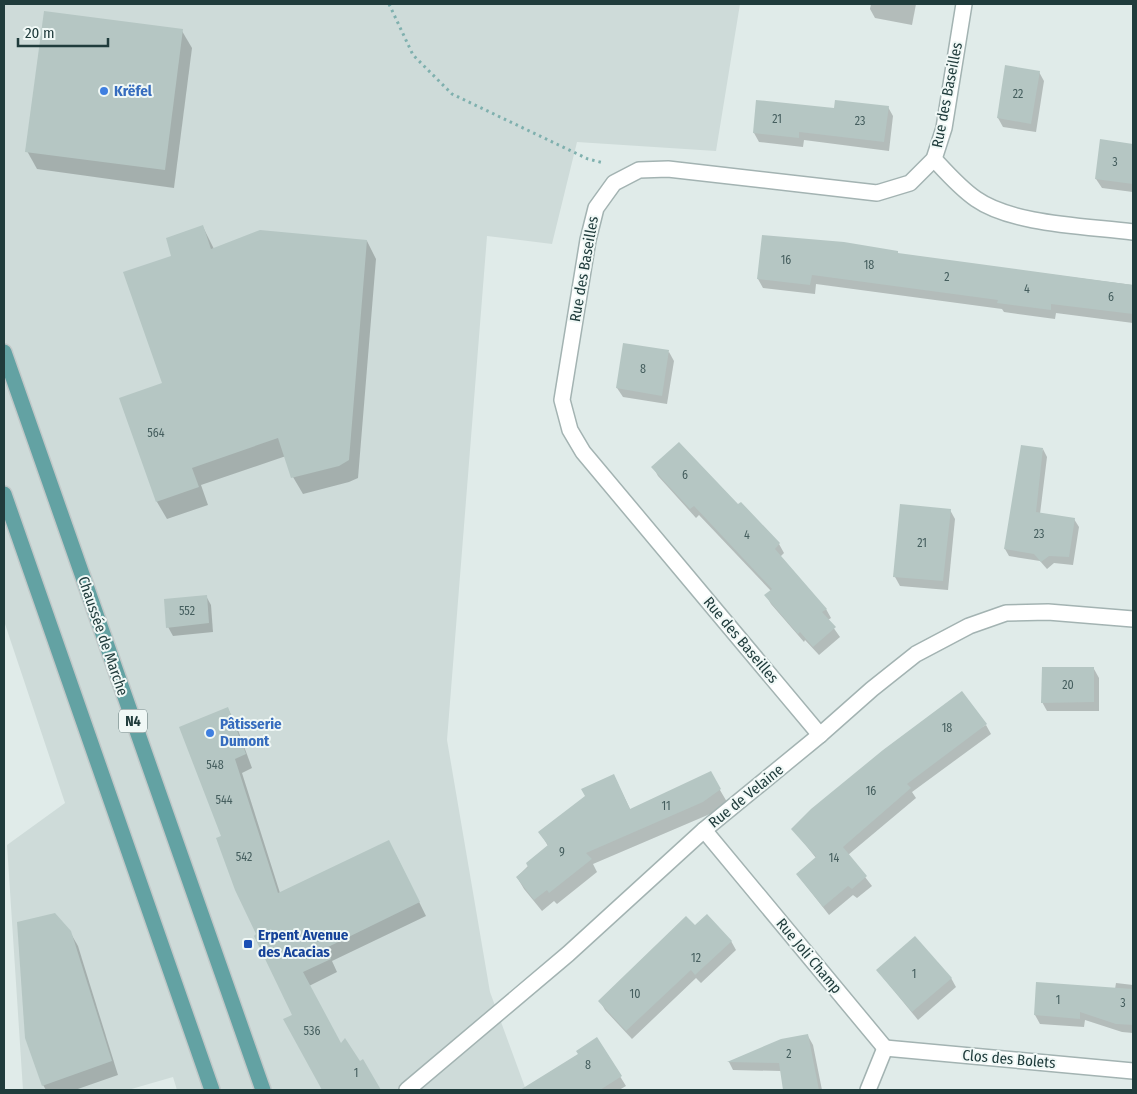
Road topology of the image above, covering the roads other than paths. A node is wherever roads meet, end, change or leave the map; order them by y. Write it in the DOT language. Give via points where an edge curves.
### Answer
graph roads {
  1 [pos="964,4"];
  2 [pos="934,159"];
  3 [pos="1133,232"];
  4 [pos="4,352"];
  5 [pos="4,494"];
  6 [pos="1133,619"];
  7 [pos="820,735"];
  8 [pos="704,830"];
  9 [pos="885,1048"];
  10 [pos="1133,1071"];
  11 [pos="212,1090"];
  12 [pos="263,1090"];
  13 [pos="407,1090"];
  14 [pos="868,1090"];
  1 -- 2 [label="street, Rue des Baseilles" via="944,128"];
  2 -- 3 [label="street" via="977,200 1003,212 1030,219"];
  2 -- 7 [label="street, Rue des Baseilles" via="910,183 877,193 668,169 639,170 614,183 596,208 588,240 562,400 570,430 583,452"];
  4 -- 12 [label="main road, Chaussée de Marche / N4"];
  5 -- 11 [label="main road"];
  6 -- 7 [label="street, Rue de Velaine" via="1048,612 1006,613 969,626 916,654"];
  7 -- 8 [label="street, Rue de Velaine"];
  8 -- 9 [label="street, Rue Joli Champ"];
  8 -- 13 [label="street, Rue de Velaine" via="568,954"];
  9 -- 10 [label="street, Clos des Bolets"];
  9 -- 14 [label="street"];
}
